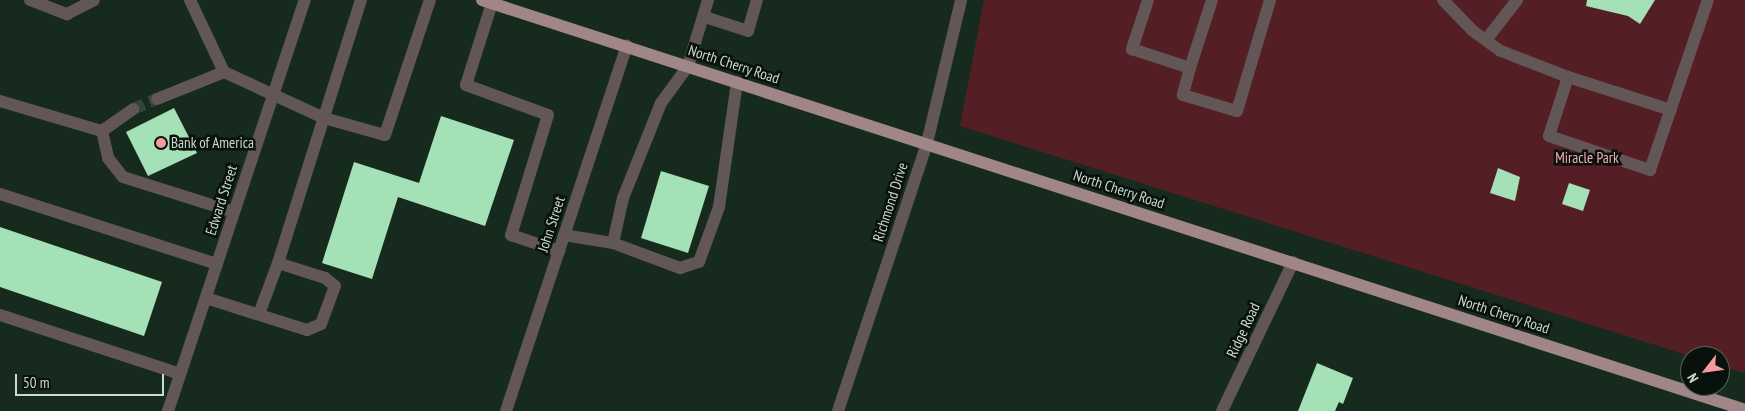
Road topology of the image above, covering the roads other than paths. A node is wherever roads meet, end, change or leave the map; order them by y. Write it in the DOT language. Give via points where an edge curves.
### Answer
graph roads {
  1 [pos="30,0"];
  2 [pos="94,0"];
  3 [pos="190,0"];
  4 [pos="305,0"];
  5 [pos="362,0"];
  6 [pos="430,0"];
  7 [pos="708,0"];
  8 [pos="757,0"];
  9 [pos="961,0"];
  10 [pos="1148,0"];
  11 [pos="1212,0"];
  12 [pos="1270,0"];
  13 [pos="1443,0"];
  14 [pos="1518,0"];
  15 [pos="1708,0"];
  16 [pos="487,2"];
  17 [pos="704,17"];
  18 [pos="1486,40"];
  19 [pos="627,46"];
  20 [pos="688,66"];
  21 [pos="1190,68"];
  22 [pos="224,72"];
  23 [pos="1568,77"];
  24 [pos="737,82"];
  25 [pos="272,97"];
  26 [pos="157,99"];
  27 [pos="0,101"];
  28 [pos="133,109"];
  29 [pos="1671,110"];
  30 [pos="324,118"];
  31 [pos="102,131"];
  32 [pos="927,143"];
  33 [pos="0,194"];
  34 [pos="234,212"];
  35 [pos="564,235"];
  36 [pos="612,243"];
  37 [pos="559,251"];
  38 [pos="1293,262"];
  39 [pos="278,263"];
  40 [pos="217,264"];
  41 [pos="206,298"];
  42 [pos="259,314"];
  43 [pos="0,315"];
  44 [pos="180,374"];
  45 [pos="1745,410"];
  46 [pos="168,411"];
  47 [pos="506,411"];
  48 [pos="838,411"];
  49 [pos="1222,411"];
  1 -- 2 [label="street" via="66,14"];
  3 -- 22 [label="street"];
  4 -- 25 [label="street, Edward Street"];
  5 -- 30 [label="street"];
  6 -- 30 [label="street" via="385,135"];
  7 -- 17 [label="street"];
  8 -- 17 [label="street" via="748,31"];
  9 -- 32 [label="street, Richmond Drive"];
  10 -- 21 [label="street" via="1132,49"];
  11 -- 21 [label="street"];
  12 -- 21 [label="street" via="1237,111 1183,95"];
  13 -- 18 [label="street"];
  14 -- 18 [label="street"];
  15 -- 29 [label="street"];
  16 -- 19 [label="main road, North Cherry Road"];
  16 -- 37 [label="street" via="466,85 548,115 511,235"];
  17 -- 20 [label="street"];
  18 -- 23 [label="street" via="1526,62"];
  19 -- 20 [label="main road, North Cherry Road"];
  19 -- 35 [label="street, John Street"];
  20 -- 24 [label="main road, North Cherry Road"];
  20 -- 36 [label="street" via="662,103 623,198"];
  22 -- 25 [label="street"];
  22 -- 26 [label="street"];
  23 -- 29 [label="street"];
  23 -- 29 [label="street" via="1549,136 1650,170"];
  24 -- 32 [label="main road, North Cherry Road"];
  24 -- 36 [label="street" via="719,207 699,262 680,268"];
  25 -- 30 [label="street"];
  25 -- 34 [label="street, Edward Street"];
  27 -- 31 [label="street"];
  28 -- 31 [label="street"];
  30 -- 39 [label="street"];
  31 -- 34 [label="street" via="113,169 123,176"];
  32 -- 38 [label="main road, North Cherry Road"];
  32 -- 48 [label="street, Richmond Drive"];
  33 -- 40 [label="street"];
  34 -- 40 [label="street, Edward Street"];
  35 -- 36 [label="street"];
  35 -- 37 [label="street, John Street"];
  37 -- 47 [label="street, John Street"];
  38 -- 45 [label="main road, North Cherry Road"];
  38 -- 49 [label="street, Ridge Road"];
  39 -- 42 [label="street"];
  39 -- 42 [label="street" via="325,278 335,286 321,324 307,330"];
  40 -- 41 [label="street, Edward Street"];
  41 -- 42 [label="street"];
  41 -- 44 [label="street, Edward Street"];
  43 -- 44 [label="street"];
  44 -- 46 [label="street, Edward Street"];
}
